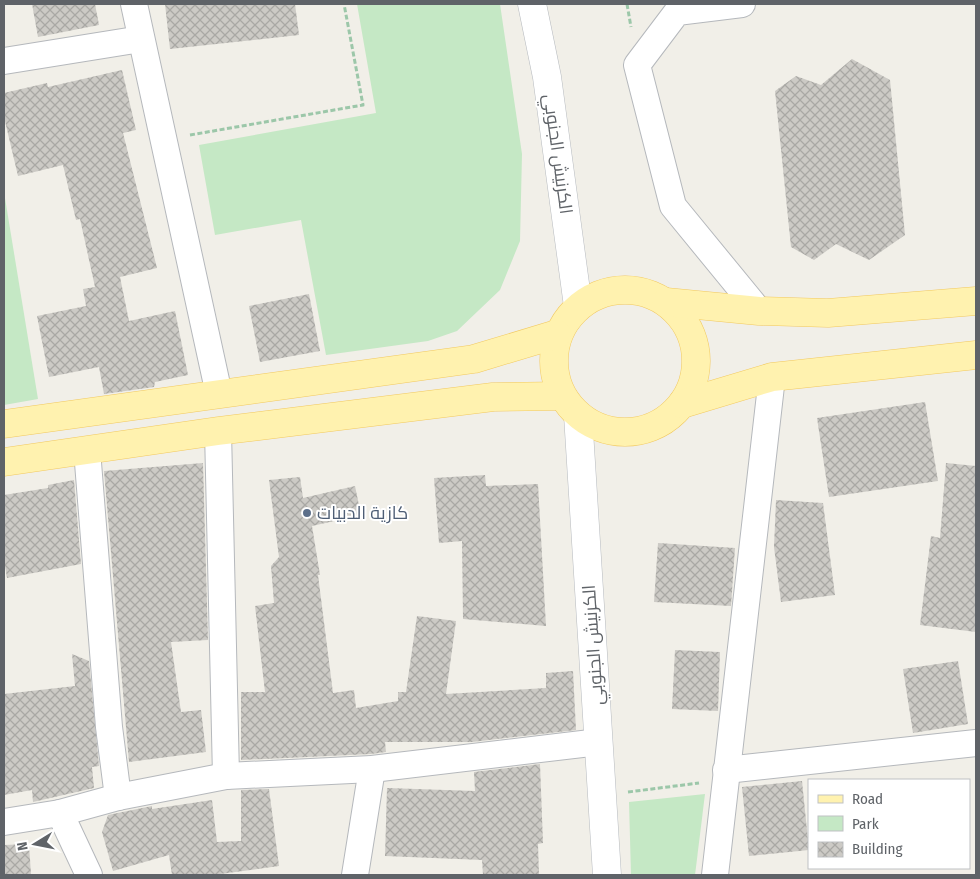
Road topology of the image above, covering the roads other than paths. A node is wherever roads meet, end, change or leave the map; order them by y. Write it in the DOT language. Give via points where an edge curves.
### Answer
graph roads {
  1 [pos="134,4"];
  2 [pos="532,4"];
  3 [pos="742,4"];
  4 [pos="140,40"];
  5 [pos="4,61"];
  6 [pos="976,301"];
  7 [pos="666,302"];
  8 [pos="578,306"];
  9 [pos="759,311"];
  10 [pos="557,334"];
  11 [pos="976,355"];
  12 [pos="772,377"];
  13 [pos="219,394"];
  14 [pos="682,404"];
  15 [pos="570,406"];
  16 [pos="4,424"];
  17 [pos="218,431"];
  18 [pos="87,450"];
  19 [pos="4,462"];
  20 [pos="600,742"];
  21 [pos="976,743"];
  22 [pos="372,769"];
  23 [pos="726,770"];
  24 [pos="226,776"];
  25 [pos="118,797"];
  26 [pos="60,813"];
  27 [pos="4,822"];
  28 [pos="89,875"];
  29 [pos="355,875"];
  30 [pos="608,875"];
  31 [pos="714,875"];
  1 -- 4 [label="street"];
  2 -- 8 [label="main road, الكرنيش الجنوبي" via="547,77"];
  3 -- 9 [label="street" via="677,12 637,64 673,206"];
  4 -- 5 [label="street"];
  4 -- 13 [label="street"];
  6 -- 9 [label="main road" via="828,312"];
  7 -- 8 [label="main road" via="646,292 623,289 599,293"];
  7 -- 9 [label="main road"];
  7 -- 14 [label="main road" via="682,318 694,346 696,361 692,384"];
  8 -- 10 [label="main road"];
  10 -- 13 [label="main road" via="474,359"];
  10 -- 15 [label="main road" via="554,373"];
  11 -- 12 [label="main road"];
  12 -- 14 [label="main road"];
  12 -- 23 [label="street"];
  13 -- 16 [label="main road"];
  14 -- 15 [label="main road" via="666,420 645,430 623,433 598,428"];
  15 -- 17 [label="main road" via="493,396"];
  15 -- 20 [label="main road, الكرنيش الجنوبي"];
  17 -- 18 [label="main road"];
  17 -- 24 [label="street"];
  18 -- 19 [label="main road"];
  18 -- 25 [label="street" via="109,727"];
  20 -- 22 [label="street"];
  20 -- 30 [label="main road, الكرنيش الجنوبي"];
  21 -- 23 [label="street"];
  22 -- 24 [label="street"];
  22 -- 29 [label="street"];
  23 -- 31 [label="street"];
  24 -- 25 [label="street"];
  25 -- 26 [label="street"];
  26 -- 27 [label="street"];
  26 -- 28 [label="street"];
}
